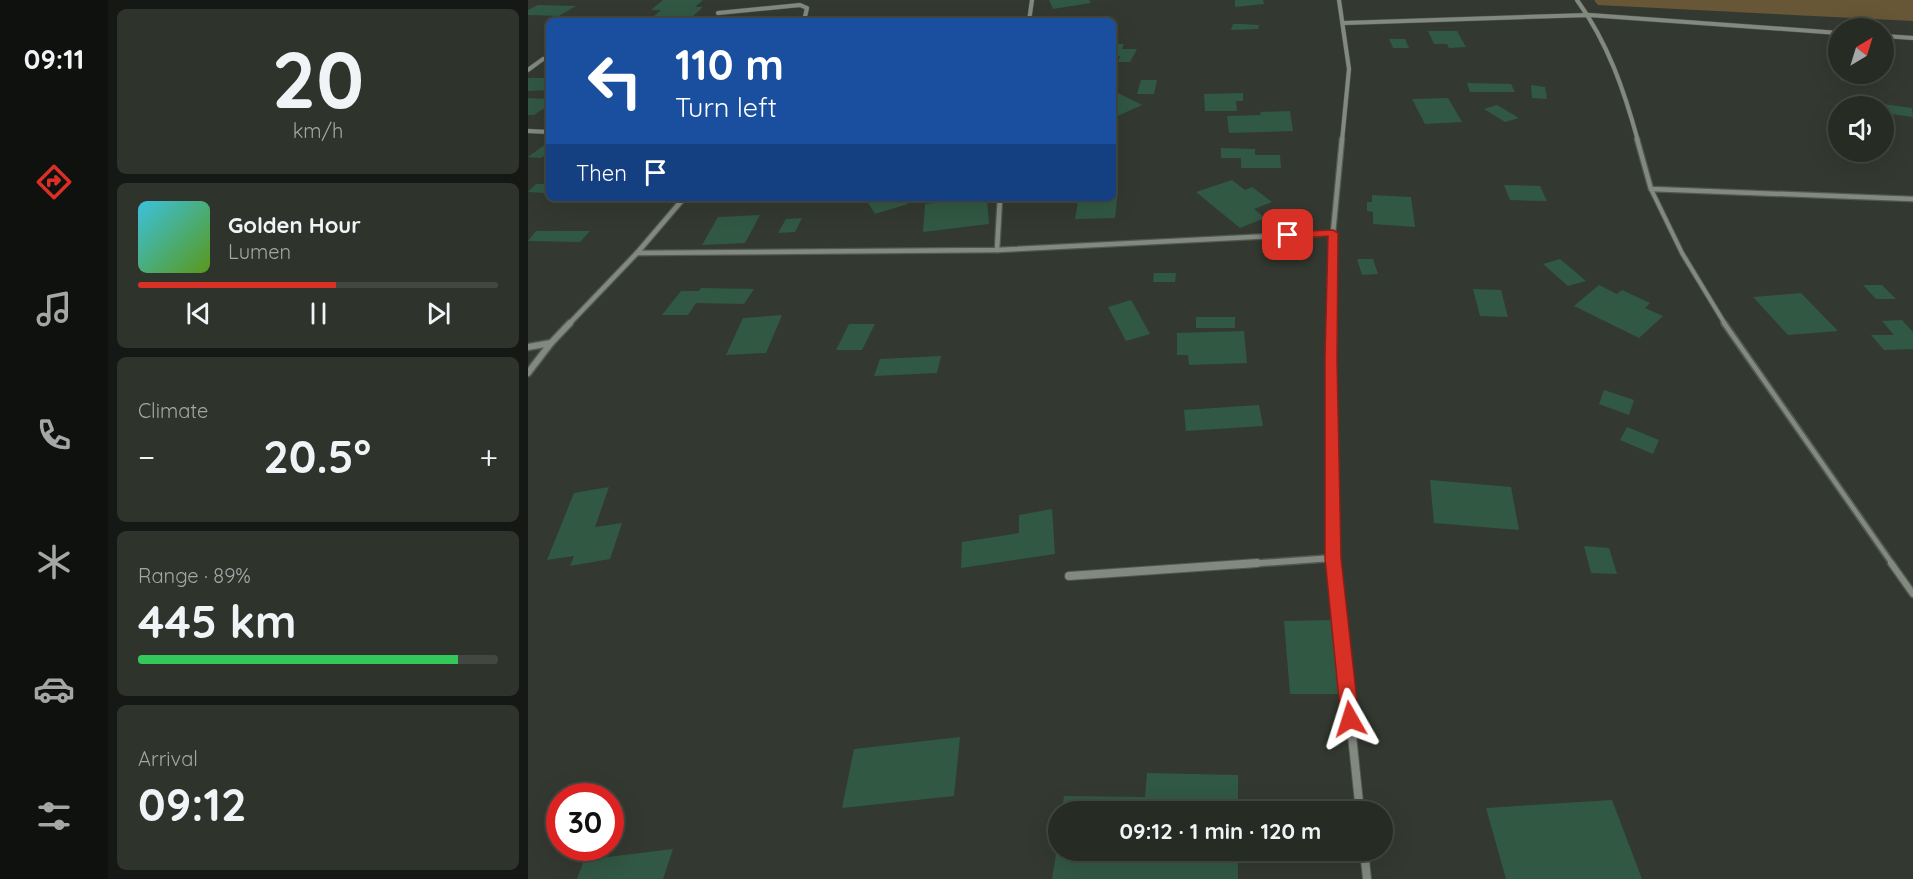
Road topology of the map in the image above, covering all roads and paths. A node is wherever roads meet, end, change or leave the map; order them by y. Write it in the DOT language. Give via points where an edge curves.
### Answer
graph roads {
  1 [pos="1032,0"];
  2 [pos="1339,0"];
  3 [pos="1577,0"];
  4 [pos="718,13"];
  5 [pos="1589,15"];
  6 [pos="805,18"];
  7 [pos="1029,18"];
  8 [pos="1344,23"];
  9 [pos="1828,32"];
  10 [pos="1894,37"];
  11 [pos="1913,38"];
  12 [pos="543,59"];
  13 [pos="528,70"];
  14 [pos="528,131"];
  15 [pos="546,132"];
  16 [pos="1651,189"];
  17 [pos="1913,199"];
  18 [pos="681,201"];
  19 [pos="1000,201"];
  20 [pos="1333,233"];
  21 [pos="997,250"];
  22 [pos="637,254"];
  23 [pos="551,343"];
  24 [pos="528,347"];
  25 [pos="528,374"];
  26 [pos="1333,558"];
  27 [pos="1069,576"];
  28 [pos="1913,594"];
  29 [pos="1359,801"];
  30 [pos="1365,861"];
  31 [pos="1367,879"];
  1 -- 7 [label="street"];
  2 -- 8 [label="street"];
  3 -- 5 [label="street"];
  4 -- 6 [label="street" via="800,5 807,8"];
  5 -- 8 [label="street"];
  5 -- 9 [label="street"];
  5 -- 16 [label="street" via="1613,61"];
  8 -- 20 [label="street" via="1349,69"];
  10 -- 11 [label="street"];
  12 -- 13 [label="street"];
  14 -- 15 [label="street"];
  16 -- 17 [label="street"];
  16 -- 28 [label="lane" via="1682,253 1721,319"];
  18 -- 22 [label="street"];
  19 -- 21 [label="street"];
  20 -- 21 [label="street"];
  20 -- 26 [label="street"];
  21 -- 22 [label="street"];
  22 -- 23 [label="street"];
  23 -- 24 [label="street"];
  23 -- 25 [label="street"];
  26 -- 27 [label="street"];
  26 -- 29 [label="street"];
  30 -- 31 [label="street"];
}
